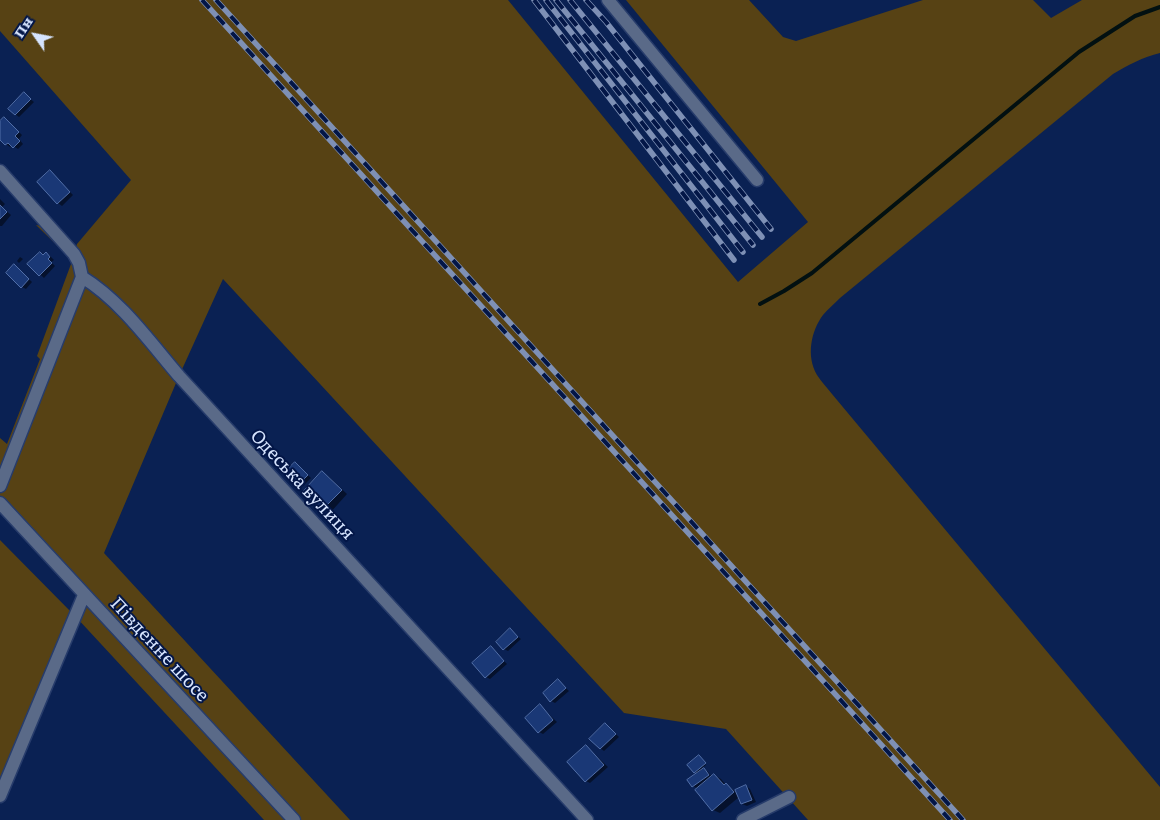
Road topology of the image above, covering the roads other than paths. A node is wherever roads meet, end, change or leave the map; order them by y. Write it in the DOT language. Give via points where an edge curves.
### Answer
graph roads {
  1 [pos="608,0"];
  2 [pos="0,171"];
  3 [pos="757,180"];
  4 [pos="82,277"];
  5 [pos="0,486"];
  6 [pos="0,503"];
  7 [pos="84,595"];
  8 [pos="0,796"];
  9 [pos="788,797"];
  10 [pos="294,820"];
  11 [pos="586,820"];
  12 [pos="743,820"];
  1 -- 3 [label="street"];
  2 -- 4 [label="street" via="74,254"];
  4 -- 5 [label="street"];
  4 -- 11 [label="street, Одеська вулиця" via="114,300 179,376"];
  6 -- 7 [label="street, Південне шосе"];
  7 -- 8 [label="street"];
  7 -- 10 [label="street, Південне шосе"];
  9 -- 12 [label="street"];
}
